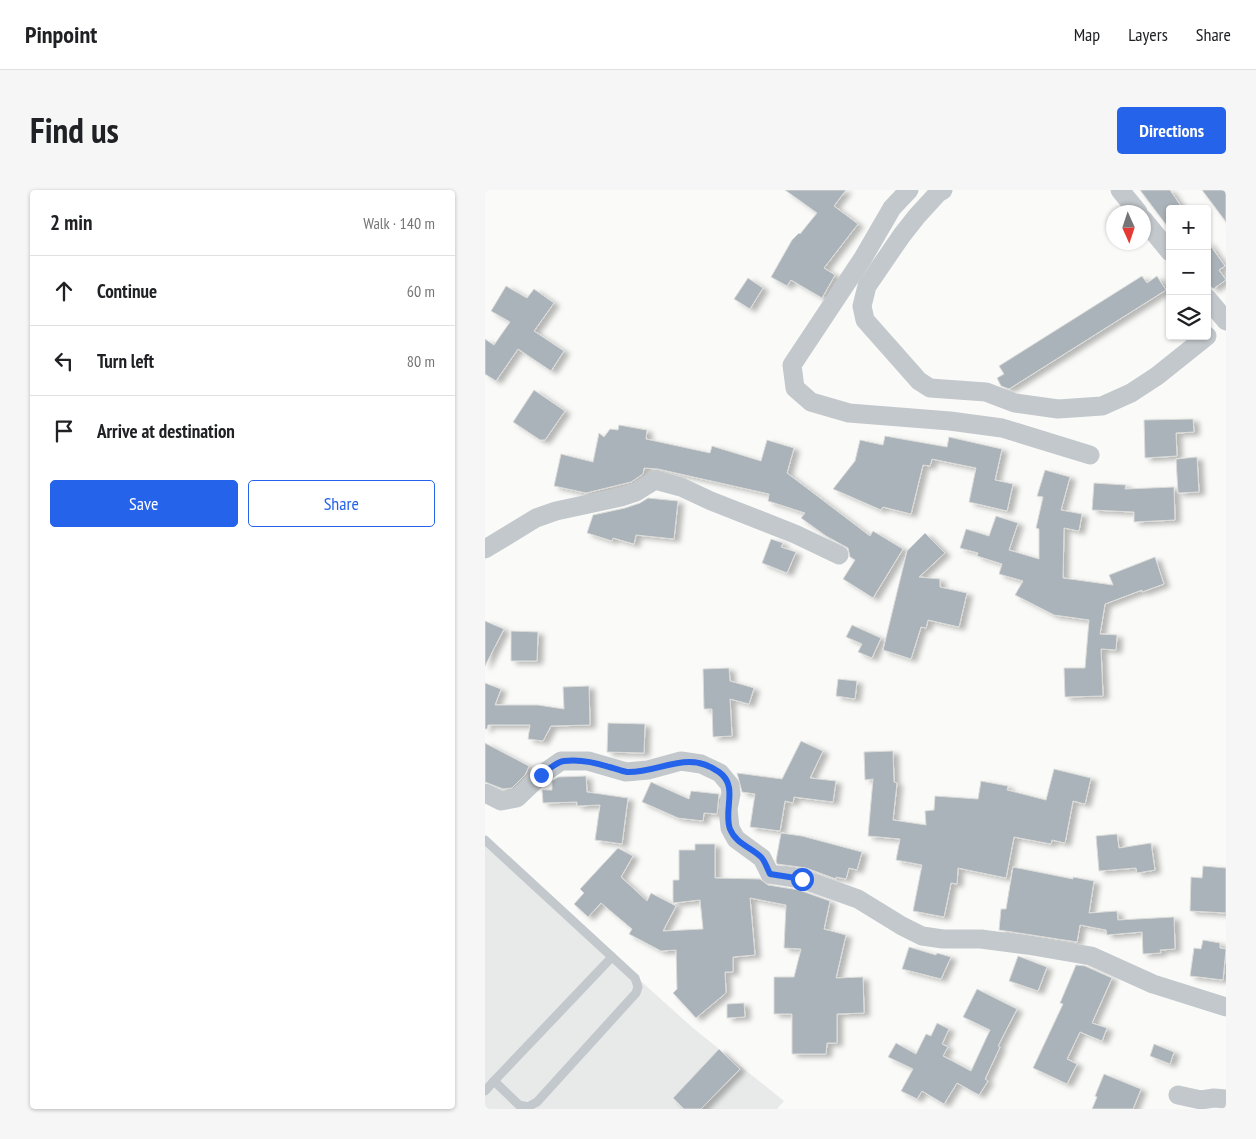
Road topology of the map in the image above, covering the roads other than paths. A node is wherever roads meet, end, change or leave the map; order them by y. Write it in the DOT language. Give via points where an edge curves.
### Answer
graph roads {
  1 [pos="909,190"];
  2 [pos="943,190"];
  3 [pos="1120,190"];
  4 [pos="1132,205"];
  5 [pos="1151,229"];
  6 [pos="1168,250"];
  7 [pos="1211,303"];
  8 [pos="1226,321"];
  9 [pos="1211,333"];
  10 [pos="1202,340"];
  11 [pos="1091,456"];
  12 [pos="485,549"];
  13 [pos="839,555"];
  14 [pos="485,794"];
  15 [pos="485,840"];
  16 [pos="612,957"];
  17 [pos="1226,1007"];
  18 [pos="494,1081"];
  19 [pos="485,1092"];
  20 [pos="1179,1095"];
  21 [pos="1226,1099"];
  1 -- 11 [label="street" via="892,208 792,365 795,388 811,402 849,413 1002,428"];
  2 -- 10 [label="street" via="902,235 867,286 862,306 865,320 919,381 931,388 987,392 1015,403 1057,409 1103,406 1157,376"];
  3 -- 4 [label="street"];
  5 -- 6 [label="street"];
  7 -- 8 [label="street"];
  8 -- 9 [label="street"];
  12 -- 13 [label="street" via="536,518 556,510 621,497 655,480 681,487"];
  14 -- 17 [label="street" via="501,801 517,798 561,761 588,761 626,772 681,761 701,764 720,772 730,785 730,828 736,839 762,858 770,874 802,879 858,899 922,936 981,939 1091,956 1153,984"];
  15 -- 16 [label="lane"];
  16 -- 18 [label="lane"];
  16 -- 18 [label="lane" via="635,978 636,993 537,1102 528,1107 519,1105"];
  18 -- 19 [label="lane"];
  20 -- 21 [label="street" via="1201,1100"];
}
